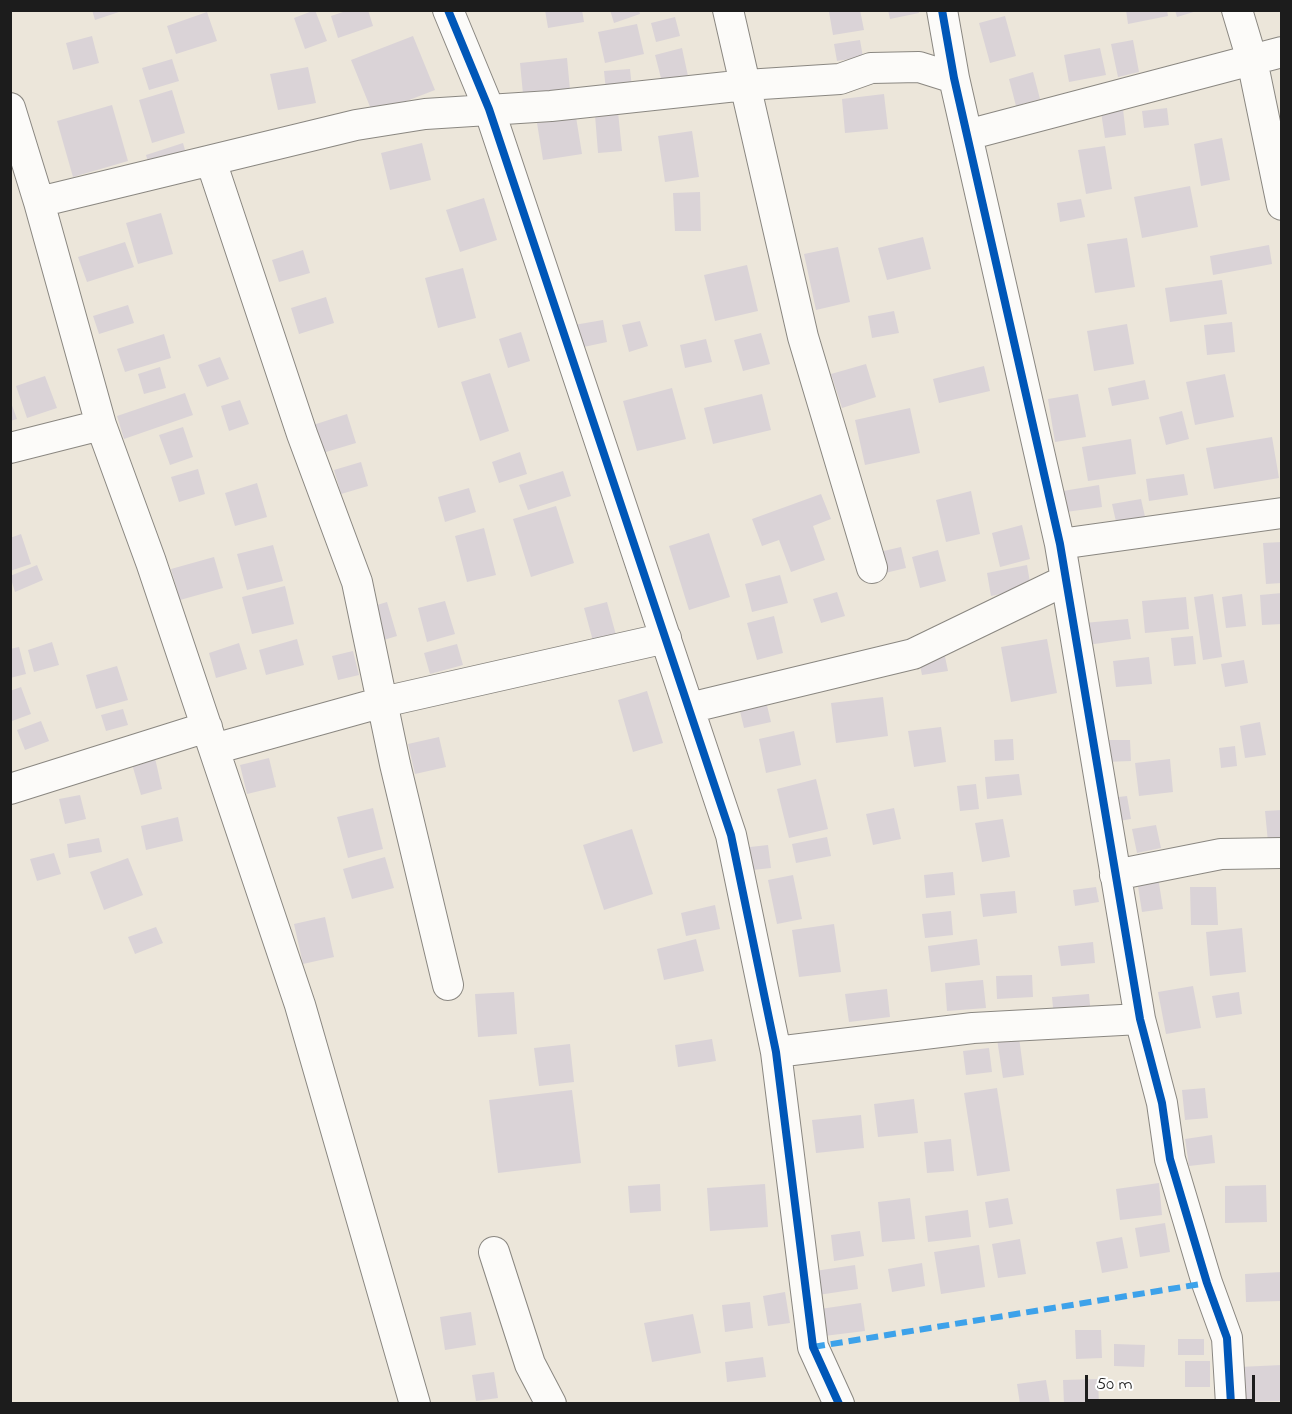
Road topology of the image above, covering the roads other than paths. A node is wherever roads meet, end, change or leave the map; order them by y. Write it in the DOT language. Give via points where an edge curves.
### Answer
graph roads {
  1 [pos="448,10"];
  2 [pos="728,10"];
  3 [pos="942,10"];
  4 [pos="1237,10"];
  5 [pos="1281,52"];
  6 [pos="1252,60"];
  7 [pos="954,78"];
  8 [pos="746,85"];
  9 [pos="489,109"];
  10 [pos="11,113"];
  11 [pos="967,135"];
  12 [pos="211,161"];
  13 [pos="39,202"];
  14 [pos="1281,205"];
  15 [pos="101,425"];
  16 [pos="10,448"];
  17 [pos="1281,513"];
  18 [pos="1060,544"];
  19 [pos="872,568"];
  20 [pos="1066,580"];
  21 [pos="666,638"];
  22 [pos="383,702"];
  23 [pos="689,708"];
  24 [pos="210,738"];
  25 [pos="10,789"];
  26 [pos="1281,853"];
  27 [pos="1115,875"];
  28 [pos="448,985"];
  29 [pos="1140,1018"];
  30 [pos="776,1052"];
  31 [pos="494,1252"];
  32 [pos="416,1404"];
  33 [pos="551,1404"];
  34 [pos="839,1404"];
  35 [pos="1232,1404"];
  1 -- 9 [label="street"];
  2 -- 8 [label="street"];
  3 -- 7 [label="street"];
  4 -- 6 [label="street"];
  5 -- 6 [label="street"];
  6 -- 11 [label="street"];
  6 -- 14 [label="street"];
  7 -- 8 [label="street" via="918,67 871,68 840,79"];
  7 -- 11 [label="street"];
  8 -- 9 [label="street"];
  8 -- 19 [label="street" via="803,337"];
  9 -- 12 [label="street" via="356,125"];
  9 -- 21 [label="street"];
  10 -- 13 [label="street"];
  11 -- 18 [label="street"];
  12 -- 13 [label="street"];
  12 -- 22 [label="street" via="302,434 357,582"];
  13 -- 15 [label="street"];
  15 -- 16 [label="street"];
  15 -- 24 [label="street"];
  17 -- 18 [label="street"];
  18 -- 20 [label="street"];
  20 -- 23 [label="street" via="913,654"];
  20 -- 27 [label="street"];
  21 -- 22 [label="street"];
  21 -- 23 [label="street"];
  22 -- 24 [label="street"];
  22 -- 28 [label="street"];
  23 -- 30 [label="street" via="731,835"];
  24 -- 25 [label="street"];
  24 -- 32 [label="street" via="300,1005"];
  26 -- 27 [label="street" via="1221,854"];
  27 -- 29 [label="street"];
  29 -- 30 [label="street" via="973,1028"];
  29 -- 35 [label="street" via="1162,1103 1170,1160 1227,1338"];
  30 -- 34 [label="street" via="813,1347"];
  31 -- 33 [label="street" via="530,1364"];
}
